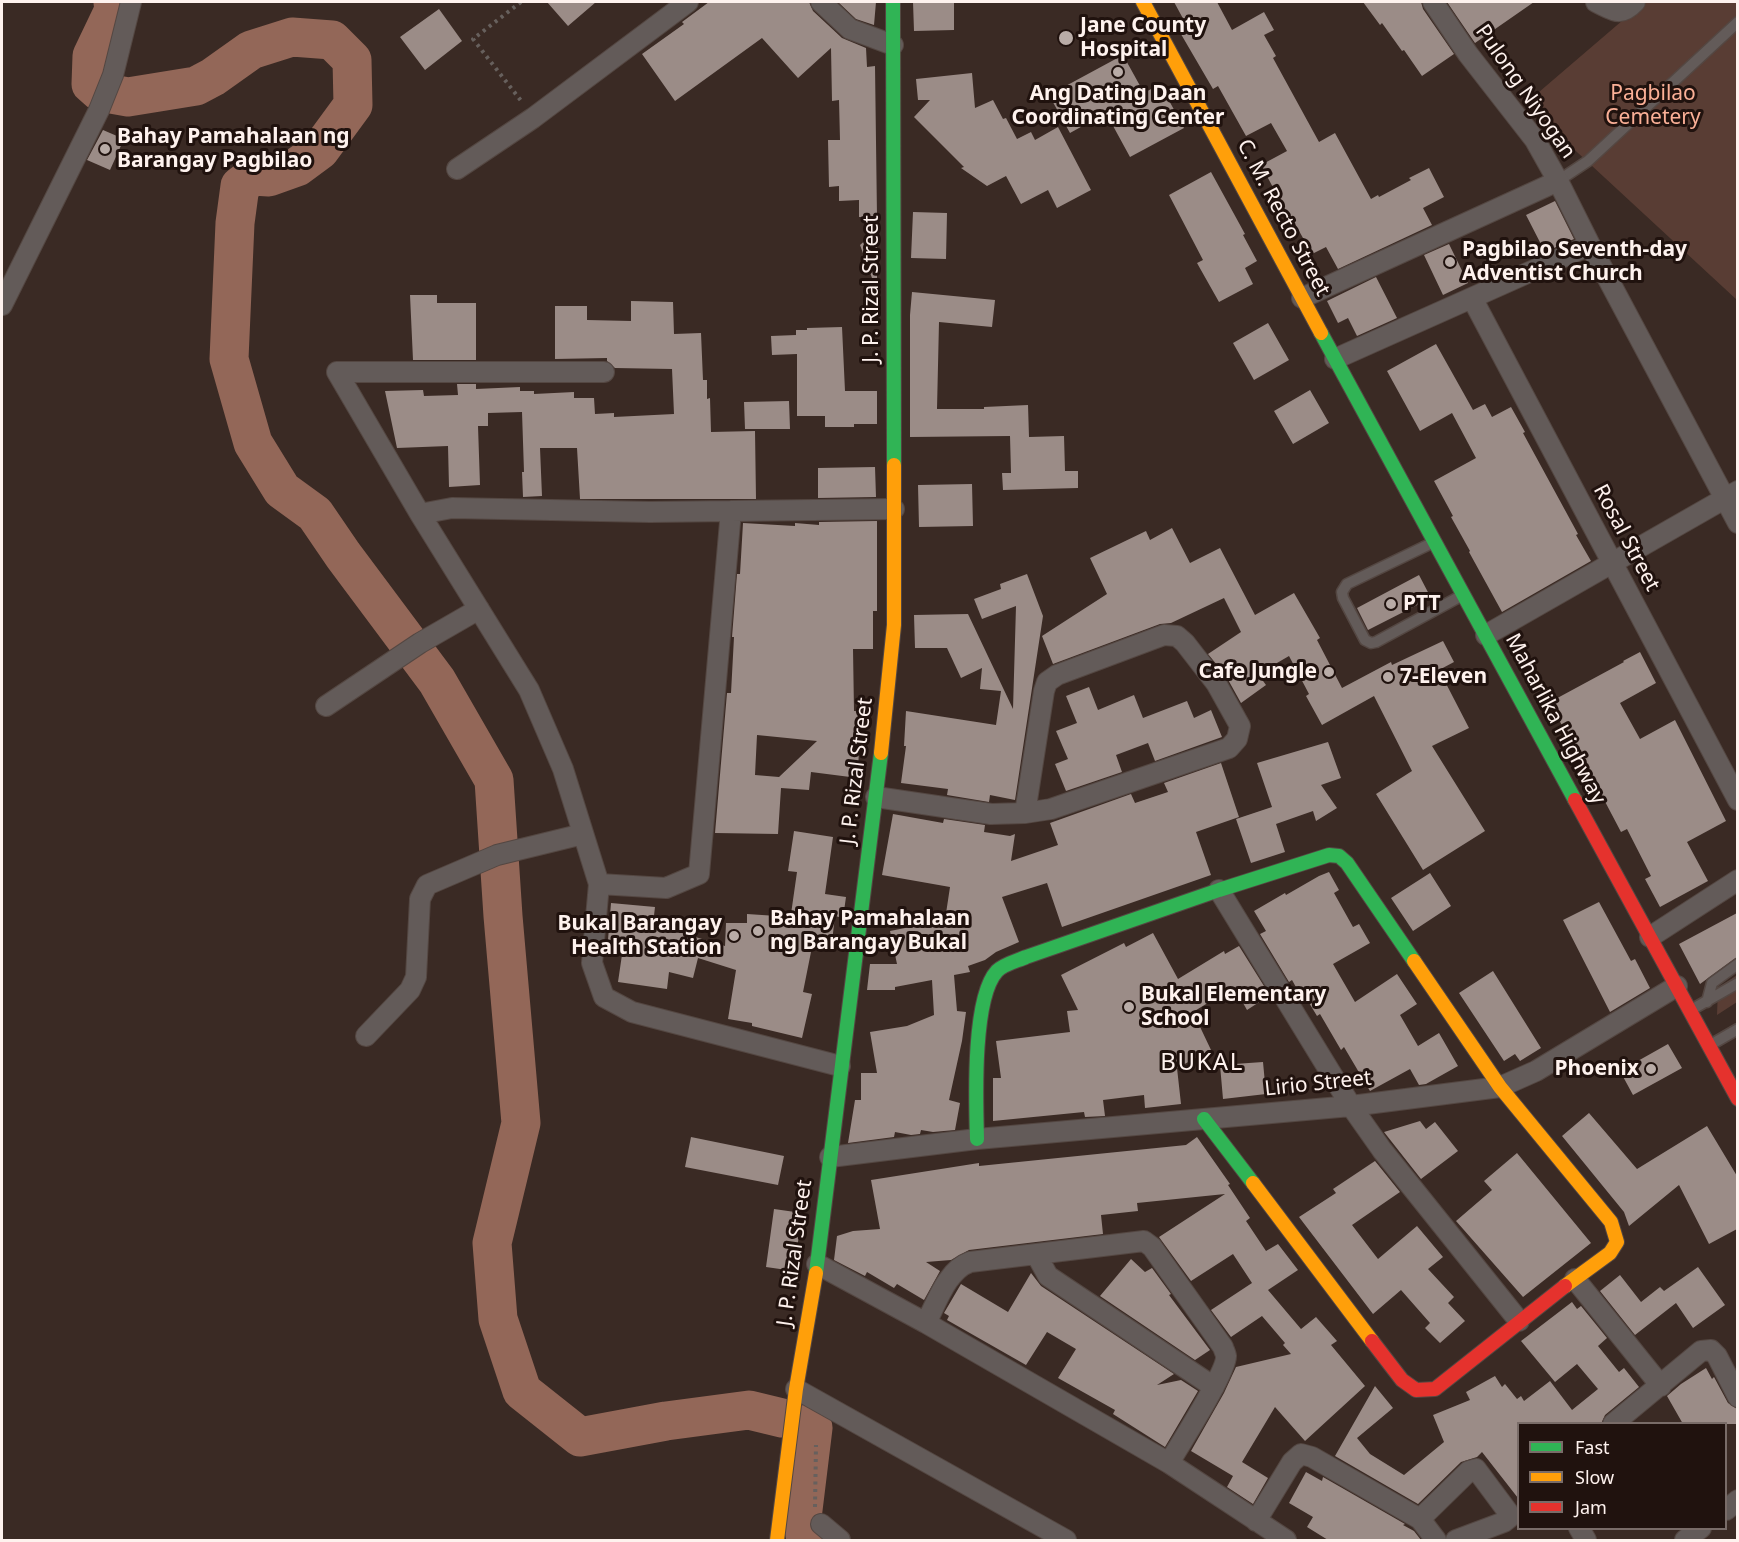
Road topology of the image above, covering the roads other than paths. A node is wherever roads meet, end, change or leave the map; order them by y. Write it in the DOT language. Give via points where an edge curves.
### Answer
graph roads {
  1 [pos="131,2"];
  2 [pos="688,2"];
  3 [pos="821,2"];
  4 [pos="893,2"];
  5 [pos="1143,2"];
  6 [pos="1433,2"];
  7 [pos="1596,2"];
  8 [pos="1635,2"];
  9 [pos="1737,22"];
  10 [pos="893,45"];
  11 [pos="457,169"];
  12 [pos="1558,181"];
  13 [pos="1590,245"];
  14 [pos="1302,298"];
  15 [pos="1472,298"];
  16 [pos="2,305"];
  17 [pos="1335,359"];
  18 [pos="604,372"];
  19 [pos="1731,495"];
  20 [pos="894,509"];
  21 [pos="731,511"];
  22 [pos="420,514"];
  23 [pos="1737,523"];
  24 [pos="1435,542"];
  25 [pos="1612,562"];
  26 [pos="1464,594"];
  27 [pos="479,609"];
  28 [pos="1486,635"];
  29 [pos="326,706"];
  30 [pos="876,797"];
  31 [pos="1737,800"];
  32 [pos="1025,813"];
  33 [pos="583,834"];
  34 [pos="1737,880"];
  35 [pos="599,884"];
  36 [pos="1219,890"];
  37 [pos="1650,937"];
  38 [pos="1737,964"];
  39 [pos="1737,983"];
  40 [pos="1677,986"];
  41 [pos="1707,1002"];
  42 [pos="1689,1011"];
  43 [pos="1737,1029"];
  44 [pos="366,1036"];
  45 [pos="1709,1046"];
  46 [pos="840,1066"];
  47 [pos="1500,1087"];
  48 [pos="1737,1099"];
  49 [pos="1351,1106"];
  50 [pos="1204,1119"];
  51 [pos="977,1139"];
  52 [pos="830,1157"];
  53 [pos="1036,1254"];
  54 [pos="817,1264"];
  55 [pos="1575,1279"];
  56 [pos="1519,1321"];
  57 [pos="926,1323"];
  58 [pos="1661,1386"];
  59 [pos="1214,1387"];
  60 [pos="796,1389"];
  61 [pos="1737,1397"];
  62 [pos="1616,1422"];
  63 [pos="1169,1463"];
  64 [pos="1420,1519"];
  65 [pos="818,1521"];
  66 [pos="1256,1521"];
  67 [pos="1698,1530"];
  68 [pos="777,1540"];
  69 [pos="840,1540"];
  70 [pos="1063,1540"];
  71 [pos="1286,1540"];
  72 [pos="1436,1540"];
  73 [pos="1456,1540"];
  74 [pos="1685,1540"];
  1 -- 16 [label="street" via="113,75 99,110"];
  2 -- 11 [label="street" via="533,118"];
  3 -- 10 [label="street" via="850,29"];
  4 -- 10 [label="main road, J. P. Rizal Street"];
  5 -- 14 [label="main road, C. M. Recto Street"];
  6 -- 12 [label="street, Pulong Niyogan" via="1535,140"];
  7 -- 8 [label="street" via="1617,12 1625,11"];
  9 -- 12 [label="lane" via="1588,161"];
  10 -- 20 [label="main road, J. P. Rizal Street"];
  12 -- 13 [label="street, Pulong Niyogan"];
  12 -- 14 [label="street"];
  13 -- 15 [label="street"];
  13 -- 19 [label="street, Pulong Niyogan"];
  14 -- 17 [label="main road, C. M. Recto Street"];
  15 -- 17 [label="street"];
  15 -- 25 [label="street, Rosal Street"];
  17 -- 24 [label="main road, Maharlika Highway"];
  18 -- 22 [label="street" via="337,372"];
  19 -- 23 [label="street, Pulong Niyogan"];
  19 -- 25 [label="street"];
  20 -- 21 [label="street"];
  20 -- 30 [label="main road, J. P. Rizal Street" via="894,625"];
  21 -- 22 [label="street" via="452,508"];
  21 -- 35 [label="street" via="699,874 666,888"];
  22 -- 27 [label="street"];
  24 -- 26 [label="main road, Maharlika Highway"];
  24 -- 26 [label="lane" via="1347,584 1343,598 1359,630 1365,640 1376,642"];
  25 -- 28 [label="street"];
  25 -- 31 [label="street, Rosal Street"];
  26 -- 28 [label="main road, Maharlika Highway"];
  27 -- 29 [label="street"];
  27 -- 33 [label="street" via="529,690 563,769"];
  28 -- 37 [label="main road, Maharlika Highway"];
  30 -- 32 [label="street" via="991,814"];
  30 -- 46 [label="main road, J. P. Rizal Street"];
  32 -- 32 [label="street" via="1051,809 1229,748 1237,739 1240,726 1216,683 1185,643 1177,636 1164,635 1047,682"];
  33 -- 35 [label="street"];
  33 -- 44 [label="street" via="504,854 428,885 420,899 416,977 410,990"];
  34 -- 37 [label="street"];
  35 -- 46 [label="street" via="592,963 604,997 632,1012"];
  36 -- 47 [label="main road" via="1329,855 1339,856"];
  36 -- 49 [label="street"];
  36 -- 51 [label="main road" via="1026,957 996,972 983,1002 975,1091"];
  37 -- 40 [label="main road, Maharlika Highway"];
  38 -- 41 [label="lane" via="1712,983"];
  39 -- 41 [label="lane"];
  40 -- 42 [label="main road, Maharlika Highway"];
  40 -- 47 [label="street, Lirio Street" via="1536,1071"];
  41 -- 42 [label="lane"];
  42 -- 45 [label="main road, Maharlika Highway"];
  43 -- 45 [label="lane"];
  45 -- 48 [label="main road, Maharlika Highway"];
  46 -- 52 [label="main road, J. P. Rizal Street"];
  47 -- 49 [label="street, Lirio Street"];
  47 -- 55 [label="main road" via="1611,1222 1617,1242 1610,1253"];
  49 -- 50 [label="street, Lirio Street"];
  49 -- 56 [label="street"];
  50 -- 51 [label="street, Lirio Street"];
  50 -- 56 [label="main road" via="1402,1380 1416,1390 1435,1389"];
  51 -- 52 [label="street, Lirio Street"];
  52 -- 54 [label="main road, J. P. Rizal Street"];
  53 -- 57 [label="street" via="961,1266 953,1273"];
  53 -- 59 [label="street" via="1048,1276"];
  53 -- 59 [label="street" via="1144,1241 1226,1355"];
  54 -- 57 [label="street"];
  54 -- 60 [label="main road, J. P. Rizal Street"];
  55 -- 56 [label="main road"];
  55 -- 58 [label="street"];
  57 -- 63 [label="street"];
  58 -- 61 [label="street" via="1701,1351 1711,1350"];
  58 -- 62 [label="street"];
  59 -- 63 [label="street"];
  60 -- 68 [label="main road, J. P. Rizal Street"];
  60 -- 70 [label="street"];
  63 -- 66 [label="street"];
  64 -- 66 [label="street" via="1301,1454 1292,1462"];
  64 -- 72 [label="street"];
  64 -- 73 [label="street" via="1469,1471 1476,1469 1509,1518"];
  65 -- 69 [label="street"];
  66 -- 71 [label="street"];
  67 -- 74 [label="street"];
}
